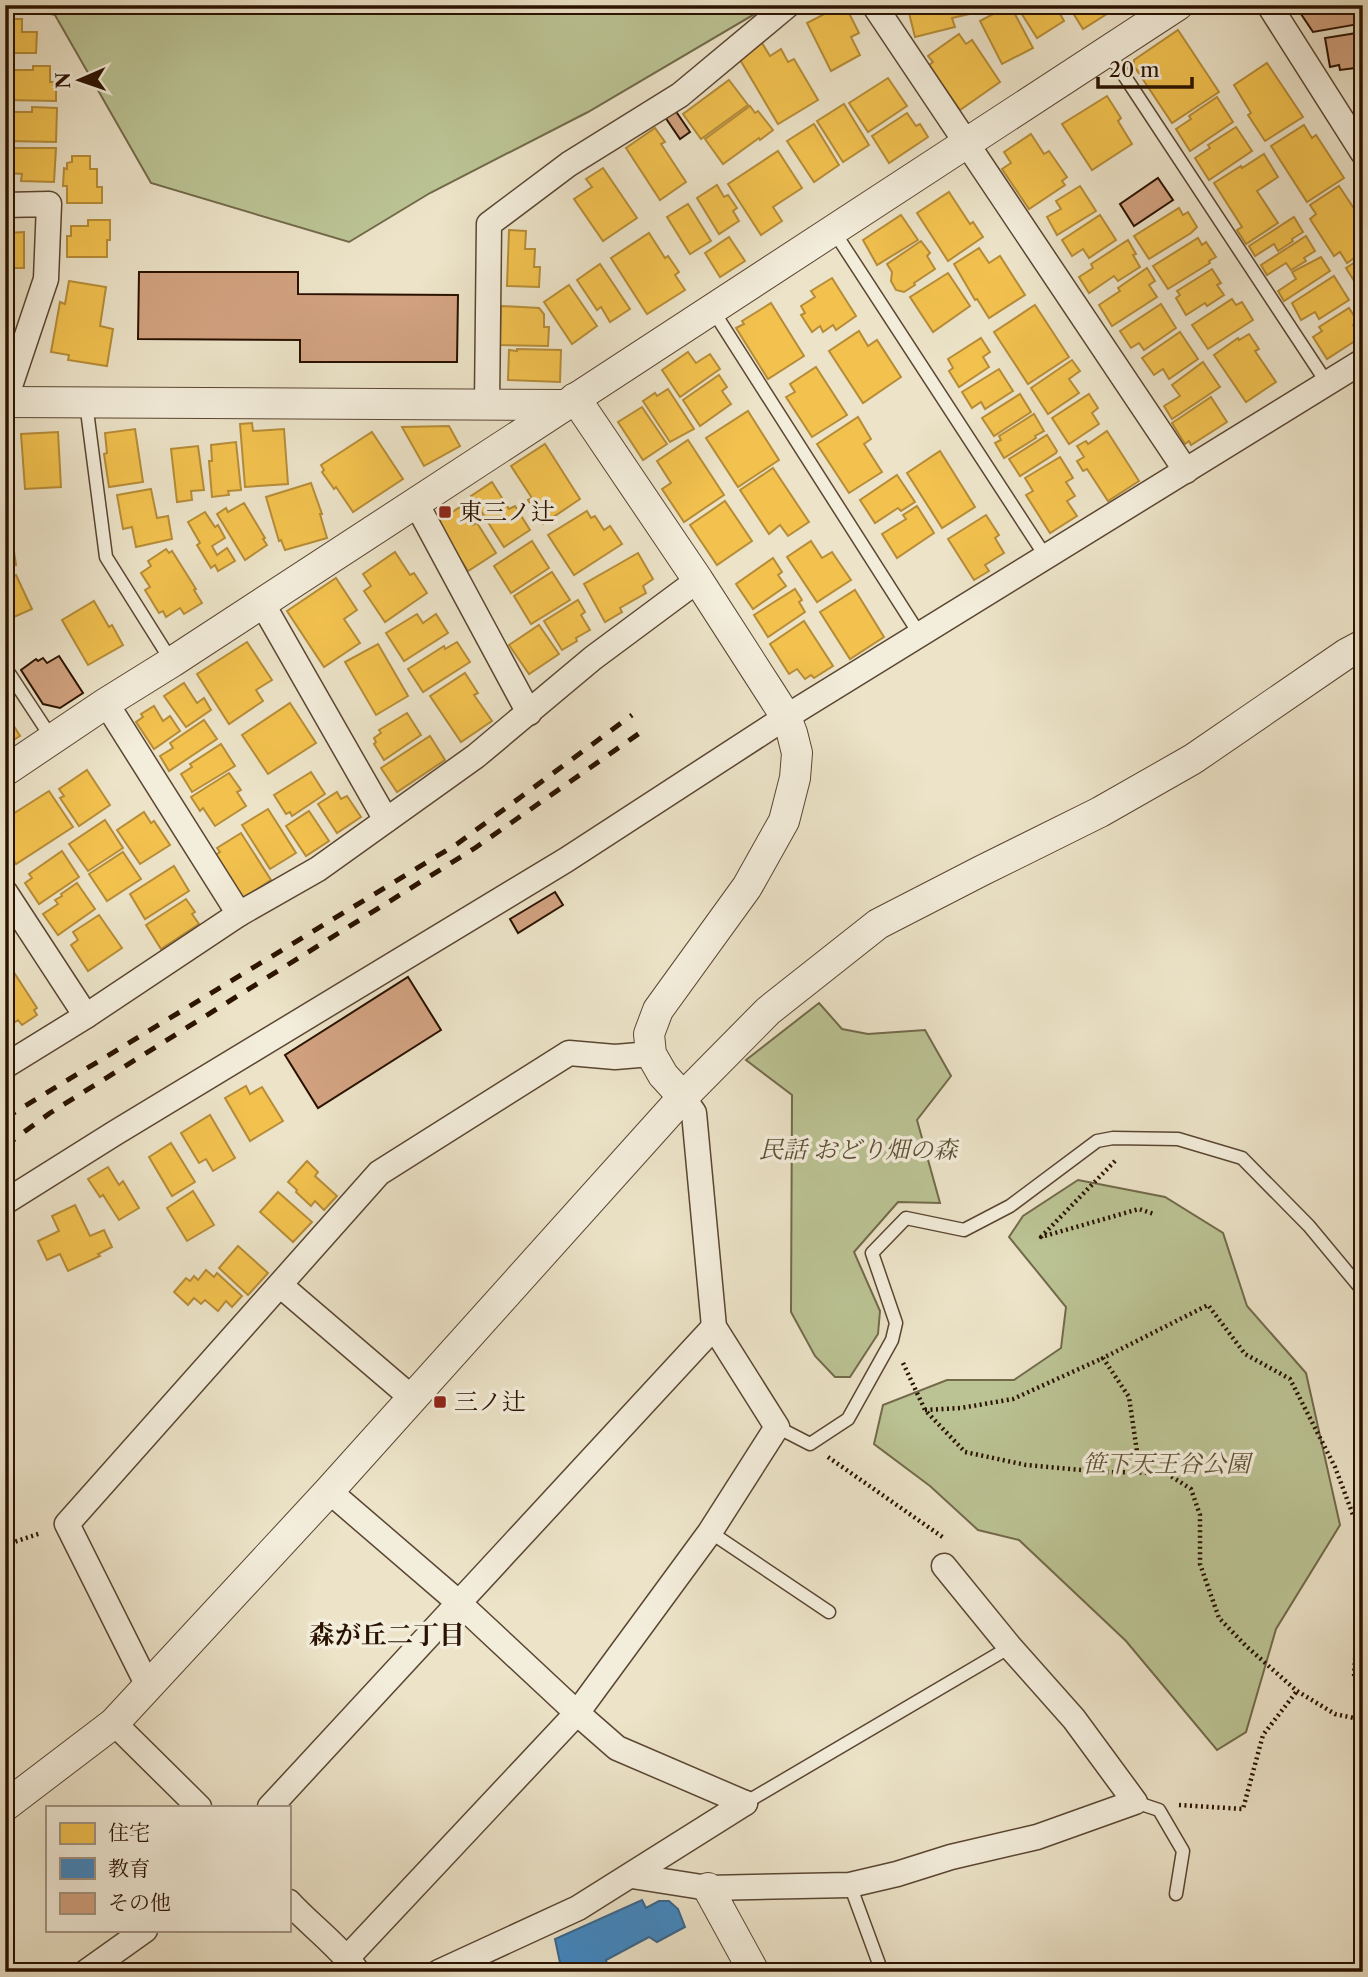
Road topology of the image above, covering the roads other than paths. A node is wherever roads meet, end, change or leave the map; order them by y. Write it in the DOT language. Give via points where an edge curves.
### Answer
graph roads {
  1 [pos="788,5"];
  2 [pos="874,5"];
  3 [pos="1178,5"];
  4 [pos="1269,5"];
  5 [pos="1108,51"];
  6 [pos="965,144"];
  7 [pos="1363,153"];
  8 [pos="5,205"];
  9 [pos="833,230"];
  10 [pos="712,309"];
  11 [pos="1363,361"];
  12 [pos="1327,383"];
  13 [pos="5,401"];
  14 [pos="86,402"];
  15 [pos="569,402"];
  16 [pos="487,405"];
  17 [pos="1186,471"];
  18 [pos="416,503"];
  19 [pos="1046,557"];
  20 [pos="698,580"];
  21 [pos="262,603"];
  22 [pos="920,635"];
  23 [pos="1363,645"];
  24 [pos="172,662"];
  25 [pos="5,667"];
  26 [pos="106,703"];
  27 [pos="529,713"];
  28 [pos="786,718"];
  29 [pos="53,740"];
  30 [pos="5,771"];
  31 [pos="386,820"];
  32 [pos="5,892"];
  33 [pos="239,914"];
  34 [pos="86,1016"];
  35 [pos="651,1054"];
  36 [pos="5,1066"];
  37 [pos="683,1097"];
  38 [pos="5,1202"];
  39 [pos="279,1285"];
  40 [pos="1363,1290"];
  41 [pos="714,1327"];
  42 [pos="412,1398"];
  43 [pos="777,1427"];
  44 [pos="329,1491"];
  45 [pos="710,1532"];
  46 [pos="944,1566"];
  47 [pos="458,1602"];
  48 [pos="829,1612"];
  49 [pos="1010,1647"];
  50 [pos="148,1686"];
  51 [pos="577,1713"];
  52 [pos="114,1723"];
  53 [pos="1135,1802"];
  54 [pos="745,1803"];
  55 [pos="5,1806"];
  56 [pos="198,1806"];
  57 [pos="271,1806"];
  58 [pos="632,1876"];
  59 [pos="850,1885"];
  60 [pos="708,1888"];
  61 [pos="1177,1894"];
  62 [pos="290,1903"];
  63 [pos="142,1932"];
  64 [pos="352,1965"];
  65 [pos="86,1972"];
  66 [pos="439,1972"];
  67 [pos="754,1972"];
  68 [pos="881,1972"];
  1 -- 16 [label="street" via="680,95 569,164 489,224"];
  2 -- 6 [label="street"];
  3 -- 5 [label="street"];
  4 -- 7 [label="street"];
  5 -- 6 [label="street"];
  5 -- 12 [label="lane"];
  6 -- 9 [label="street"];
  6 -- 17 [label="street"];
  8 -- 13 [label="street" via="49,204 46,279"];
  9 -- 10 [label="street"];
  9 -- 19 [label="lane"];
  10 -- 15 [label="street"];
  10 -- 22 [label="lane"];
  11 -- 12 [label="street"];
  12 -- 17 [label="street"];
  13 -- 14 [label="street"];
  14 -- 16 [label="street"];
  14 -- 24 [label="lane" via="106,557"];
  15 -- 16 [label="street"];
  15 -- 18 [label="street"];
  15 -- 20 [label="street"];
  17 -- 19 [label="street"];
  18 -- 21 [label="street"];
  18 -- 27 [label="street"];
  19 -- 22 [label="street"];
  20 -- 27 [label="street" via="593,658"];
  20 -- 28 [label="street"];
  21 -- 24 [label="street"];
  21 -- 31 [label="street"];
  22 -- 28 [label="street"];
  23 -- 37 [label="street" via="1193,759 878,924 768,1011"];
  24 -- 26 [label="street"];
  25 -- 29 [label="lane"];
  26 -- 29 [label="street"];
  26 -- 33 [label="street"];
  27 -- 31 [label="street"];
  28 -- 35 [label="street" via="797,753 796,779 784,821 747,887 658,1010 649,1034"];
  28 -- 38 [label="street" via="566,860"];
  29 -- 30 [label="street"];
  31 -- 33 [label="street" via="318,869"];
  32 -- 34 [label="street"];
  33 -- 34 [label="street"];
  34 -- 36 [label="street"];
  35 -- 37 [label="street"];
  35 -- 39 [label="street" via="569,1053 379,1173"];
  37 -- 41 [label="street" via="694,1113"];
  37 -- 42 [label="street"];
  39 -- 42 [label="street"];
  39 -- 50 [label="street" via="67,1524"];
  40 -- 43 [label="lane" via="1242,1158 1178,1139 1097,1140 1010,1206 964,1230 906,1218 872,1252 896,1323 892,1340 848,1419 810,1444"];
  41 -- 43 [label="street"];
  41 -- 47 [label="street"];
  42 -- 44 [label="street"];
  43 -- 45 [label="street"];
  44 -- 47 [label="street"];
  44 -- 50 [label="street"];
  45 -- 48 [label="lane"];
  45 -- 51 [label="street"];
  46 -- 49 [label="street"];
  47 -- 51 [label="street"];
  47 -- 57 [label="street"];
  49 -- 53 [label="street" via="1074,1719"];
  49 -- 54 [label="lane"];
  50 -- 52 [label="street"];
  51 -- 54 [label="street" via="617,1748"];
  51 -- 64 [label="street"];
  52 -- 55 [label="street"];
  52 -- 56 [label="street"];
  53 -- 59 [label="street" via="1037,1837"];
  53 -- 61 [label="lane" via="1159,1810 1183,1851"];
  54 -- 58 [label="street"];
  58 -- 60 [label="street"];
  58 -- 66 [label="street" via="578,1908"];
  59 -- 60 [label="street"];
  59 -- 68 [label="lane"];
  60 -- 67 [label="street"];
  62 -- 64 [label="street"];
  63 -- 65 [label="street"];
}
